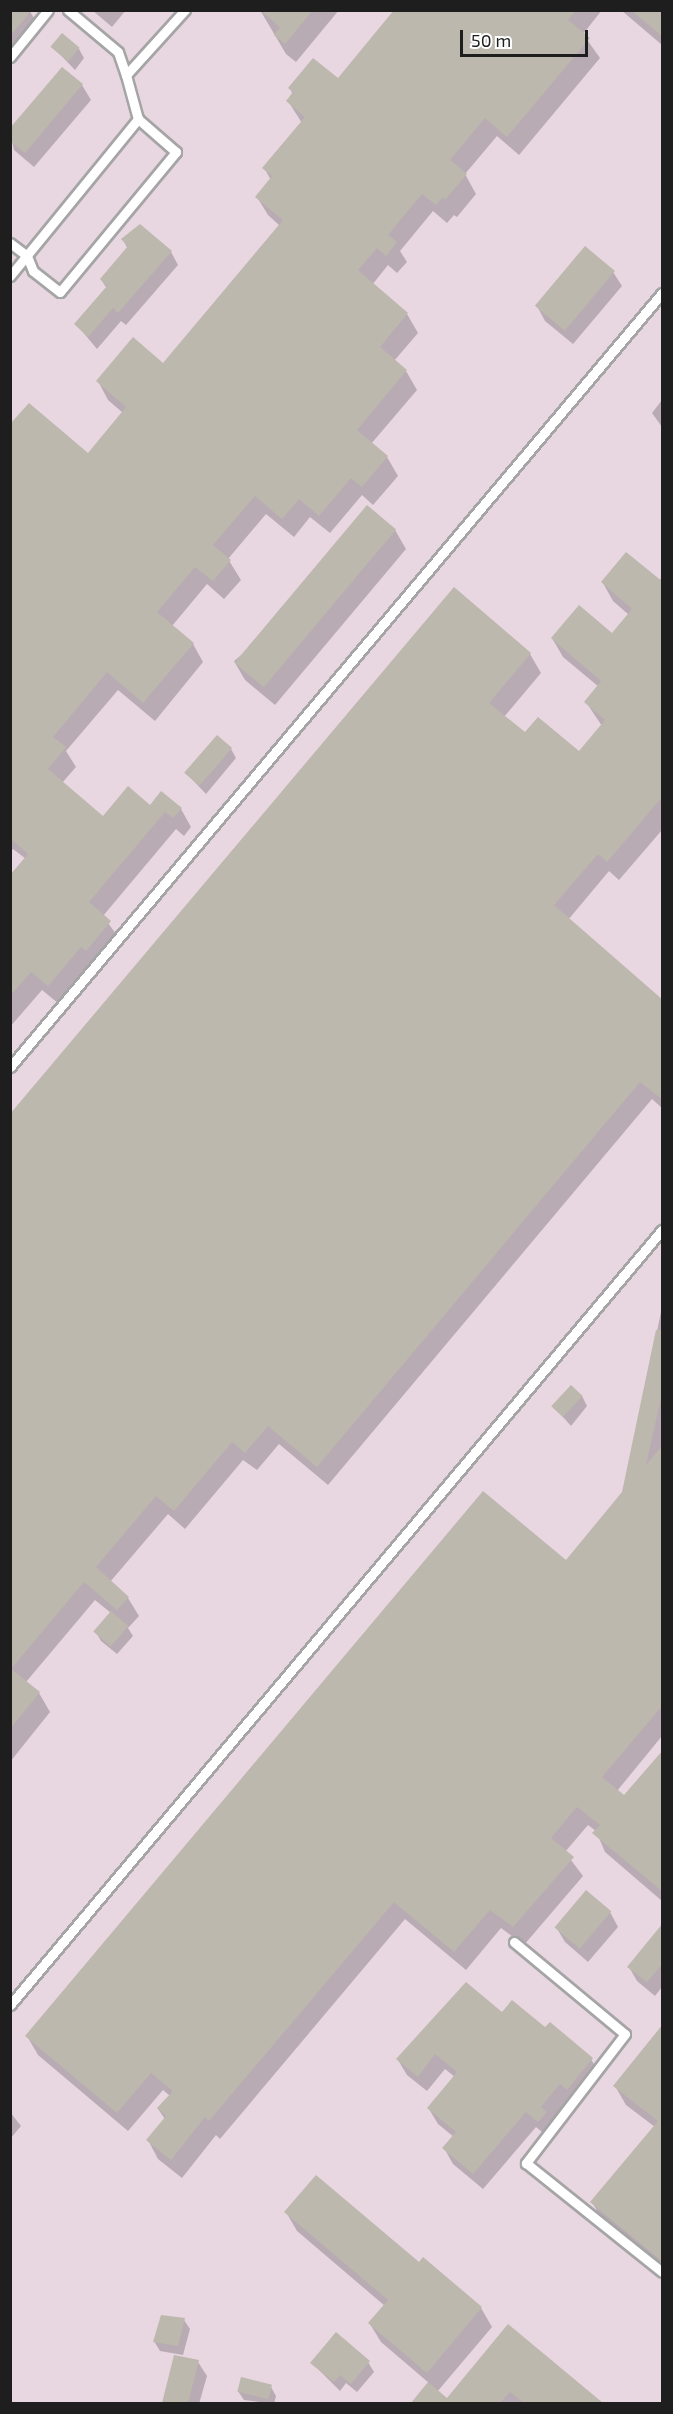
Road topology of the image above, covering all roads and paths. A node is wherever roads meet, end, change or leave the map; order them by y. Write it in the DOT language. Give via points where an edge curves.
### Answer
graph roads {
  1 [pos="48,10"];
  2 [pos="68,10"];
  3 [pos="186,10"];
  4 [pos="10,57"];
  5 [pos="126,75"];
  6 [pos="138,119"];
  7 [pos="10,243"];
  8 [pos="27,256"];
  9 [pos="10,276"];
  10 [pos="663,292"];
  11 [pos="10,1067"];
  12 [pos="663,1230"];
  13 [pos="514,1942"];
  14 [pos="10,2005"];
  15 [pos="663,2272"];
  1 -- 4 [label="lane"];
  2 -- 5 [label="lane" via="118,52"];
  3 -- 5 [label="lane"];
  5 -- 6 [label="lane"];
  6 -- 8 [label="lane"];
  6 -- 8 [label="lane" via="176,152 60,292 33,271"];
  7 -- 8 [label="lane"];
  8 -- 9 [label="lane"];
  10 -- 11 [label="lane"];
  12 -- 14 [label="lane"];
  13 -- 15 [label="lane" via="625,2034 526,2163"];
}
